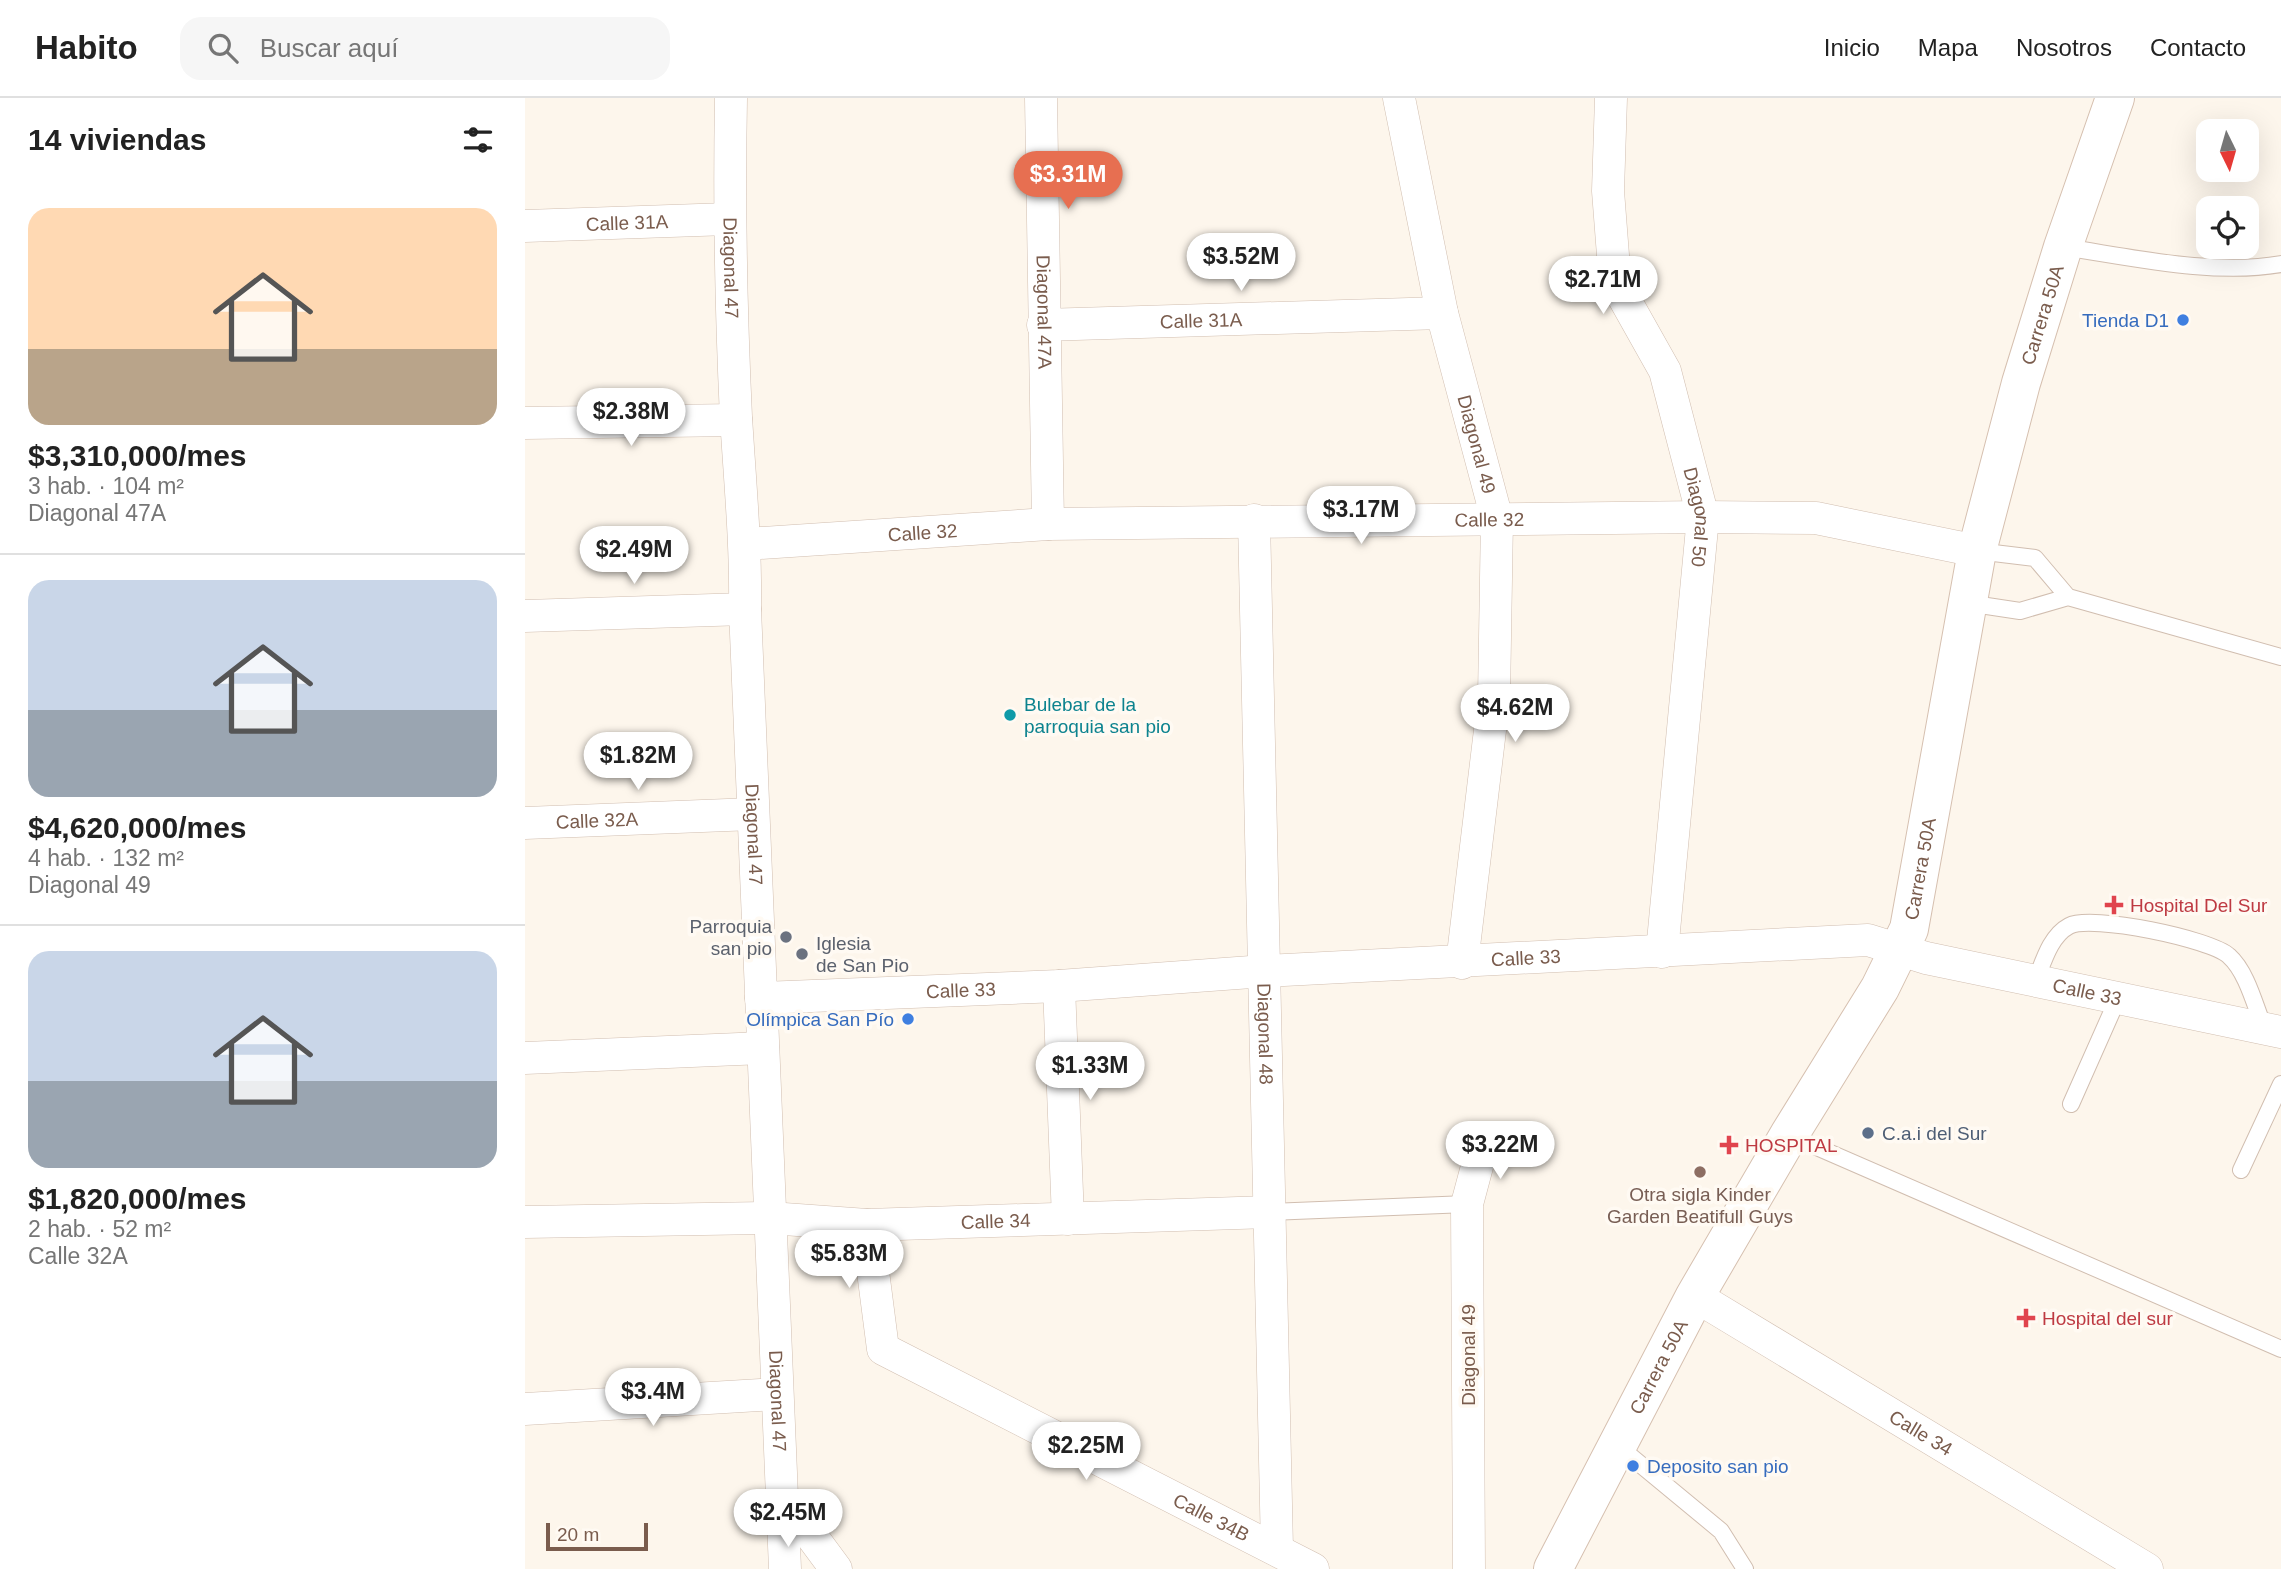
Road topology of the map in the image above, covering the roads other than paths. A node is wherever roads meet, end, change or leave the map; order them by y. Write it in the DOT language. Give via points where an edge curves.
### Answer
graph roads {
  1 [pos="731,98"];
  2 [pos="1041,98"];
  3 [pos="1399,98"];
  4 [pos="1611,98"];
  5 [pos="2115,98"];
  6 [pos="728,219"];
  7 [pos="525,226"];
  8 [pos="2063,247"];
  9 [pos="2281,264"];
  10 [pos="1442,313"];
  11 [pos="1043,325"];
  12 [pos="736,420"];
  13 [pos="525,423"];
  14 [pos="1703,517"];
  15 [pos="1497,519"];
  16 [pos="1254,520"];
  17 [pos="1048,524"];
  18 [pos="746,544"];
  19 [pos="1977,551"];
  20 [pos="2068,597"];
  21 [pos="1967,603"];
  22 [pos="744,609"];
  23 [pos="525,616"];
  24 [pos="2281,657"];
  25 [pos="753,814"];
  26 [pos="525,823"];
  27 [pos="1899,948"];
  28 [pos="1662,952"];
  29 [pos="1462,963"];
  30 [pos="1265,971"];
  31 [pos="2036,981"];
  32 [pos="1059,986"];
  33 [pos="2118,998"];
  34 [pos="761,999"];
  35 [pos="2272,1030"];
  36 [pos="763,1048"];
  37 [pos="525,1058"];
  38 [pos="2281,1084"];
  39 [pos="2071,1104"];
  40 [pos="1789,1135"];
  41 [pos="1483,1144"];
  42 [pos="2241,1170"];
  43 [pos="1467,1204"];
  44 [pos="1269,1212"];
  45 [pos="770,1219"];
  46 [pos="1068,1219"];
  47 [pos="525,1222"];
  48 [pos="867,1225"];
  49 [pos="1695,1296"];
  50 [pos="2281,1349"];
  51 [pos="777,1394"];
  52 [pos="525,1409"];
  53 [pos="1617,1445"];
  54 [pos="782,1496"];
  55 [pos="1277,1549"];
  56 [pos="785,1569"];
  57 [pos="836,1569"];
  58 [pos="1313,1569"];
  59 [pos="1469,1569"];
  60 [pos="1553,1569"];
  61 [pos="1745,1569"];
  62 [pos="2147,1569"];
  1 -- 6 [label="street, Diagonal 47"];
  2 -- 11 [label="street, Diagonal 47A"];
  3 -- 10 [label="street, Diagonal 49"];
  4 -- 14 [label="street, Diagonal 50" via="1608,191 1614,268 1628,307 1665,371"];
  5 -- 8 [label="street, Carrera 50A"];
  6 -- 7 [label="street, Calle 31A"];
  6 -- 12 [label="street, Diagonal 47"];
  8 -- 9 [label="lane" via="2228,267"];
  8 -- 19 [label="street, Carrera 50A"];
  10 -- 11 [label="street, Calle 31A"];
  10 -- 15 [label="street, Diagonal 49"];
  11 -- 17 [label="street, Diagonal 47A"];
  12 -- 13 [label="street"];
  12 -- 18 [label="street, Diagonal 47"];
  14 -- 15 [label="street, Calle 32"];
  14 -- 19 [label="street, Calle 32" via="1817,518"];
  14 -- 28 [label="street, Diagonal 50"];
  15 -- 16 [label="street, Calle 32"];
  15 -- 29 [label="street, Diagonal 49" via="1494,697"];
  16 -- 17 [label="street, Calle 32"];
  16 -- 30 [label="street, Diagonal 48"];
  17 -- 18 [label="street, Calle 32"];
  18 -- 22 [label="street, Diagonal 47"];
  19 -- 20 [label="lane" via="2035,558"];
  19 -- 21 [label="street, Carrera 50A"];
  20 -- 21 [label="lane" via="2020,611"];
  20 -- 24 [label="lane"];
  21 -- 27 [label="street, Carrera 50A" via="1909,929"];
  22 -- 23 [label="street"];
  22 -- 25 [label="street, Diagonal 47"];
  25 -- 26 [label="street, Calle 32A"];
  25 -- 34 [label="street, Diagonal 47"];
  27 -- 28 [label="street, Calle 33" via="1868,940"];
  27 -- 31 [label="street, Calle 33"];
  27 -- 40 [label="street, Carrera 50A" via="1880,988"];
  28 -- 29 [label="street, Calle 33"];
  29 -- 30 [label="street, Calle 33"];
  30 -- 32 [label="street, Calle 33"];
  30 -- 44 [label="street, Diagonal 48"];
  31 -- 33 [label="street, Calle 33"];
  31 -- 35 [label="lane" via="2050,947 2069,926 2097,922 2209,944 2230,956"];
  32 -- 34 [label="street, Calle 33"];
  32 -- 46 [label="street"];
  33 -- 35 [label="street, Calle 33"];
  33 -- 39 [label="lane"];
  34 -- 36 [label="street, Diagonal 47"];
  36 -- 37 [label="street"];
  36 -- 45 [label="street, Diagonal 47"];
  38 -- 42 [label="lane"];
  40 -- 49 [label="street, Carrera 50A"];
  40 -- 50 [label="lane"];
  41 -- 43 [label="street, Diagonal 49"];
  43 -- 44 [label="lane, Calle 34"];
  43 -- 59 [label="street, Diagonal 49"];
  44 -- 46 [label="street, Calle 34"];
  44 -- 55 [label="street, Diagonal 48"];
  45 -- 47 [label="street, Calle 34"];
  45 -- 48 [label="street, Calle 34"];
  45 -- 51 [label="street, Diagonal 47"];
  46 -- 48 [label="street, Calle 34"];
  48 -- 55 [label="street, Calle 34B" via="883,1349"];
  49 -- 53 [label="street, Carrera 50A"];
  49 -- 62 [label="street, Calle 34"];
  51 -- 52 [label="street"];
  51 -- 54 [label="street, Diagonal 47"];
  53 -- 60 [label="street, Carrera 50A"];
  53 -- 61 [label="lane" via="1721,1531"];
  54 -- 56 [label="street, Diagonal 47"];
  54 -- 57 [label="street"];
  55 -- 58 [label="street, Calle 34B"];
}
